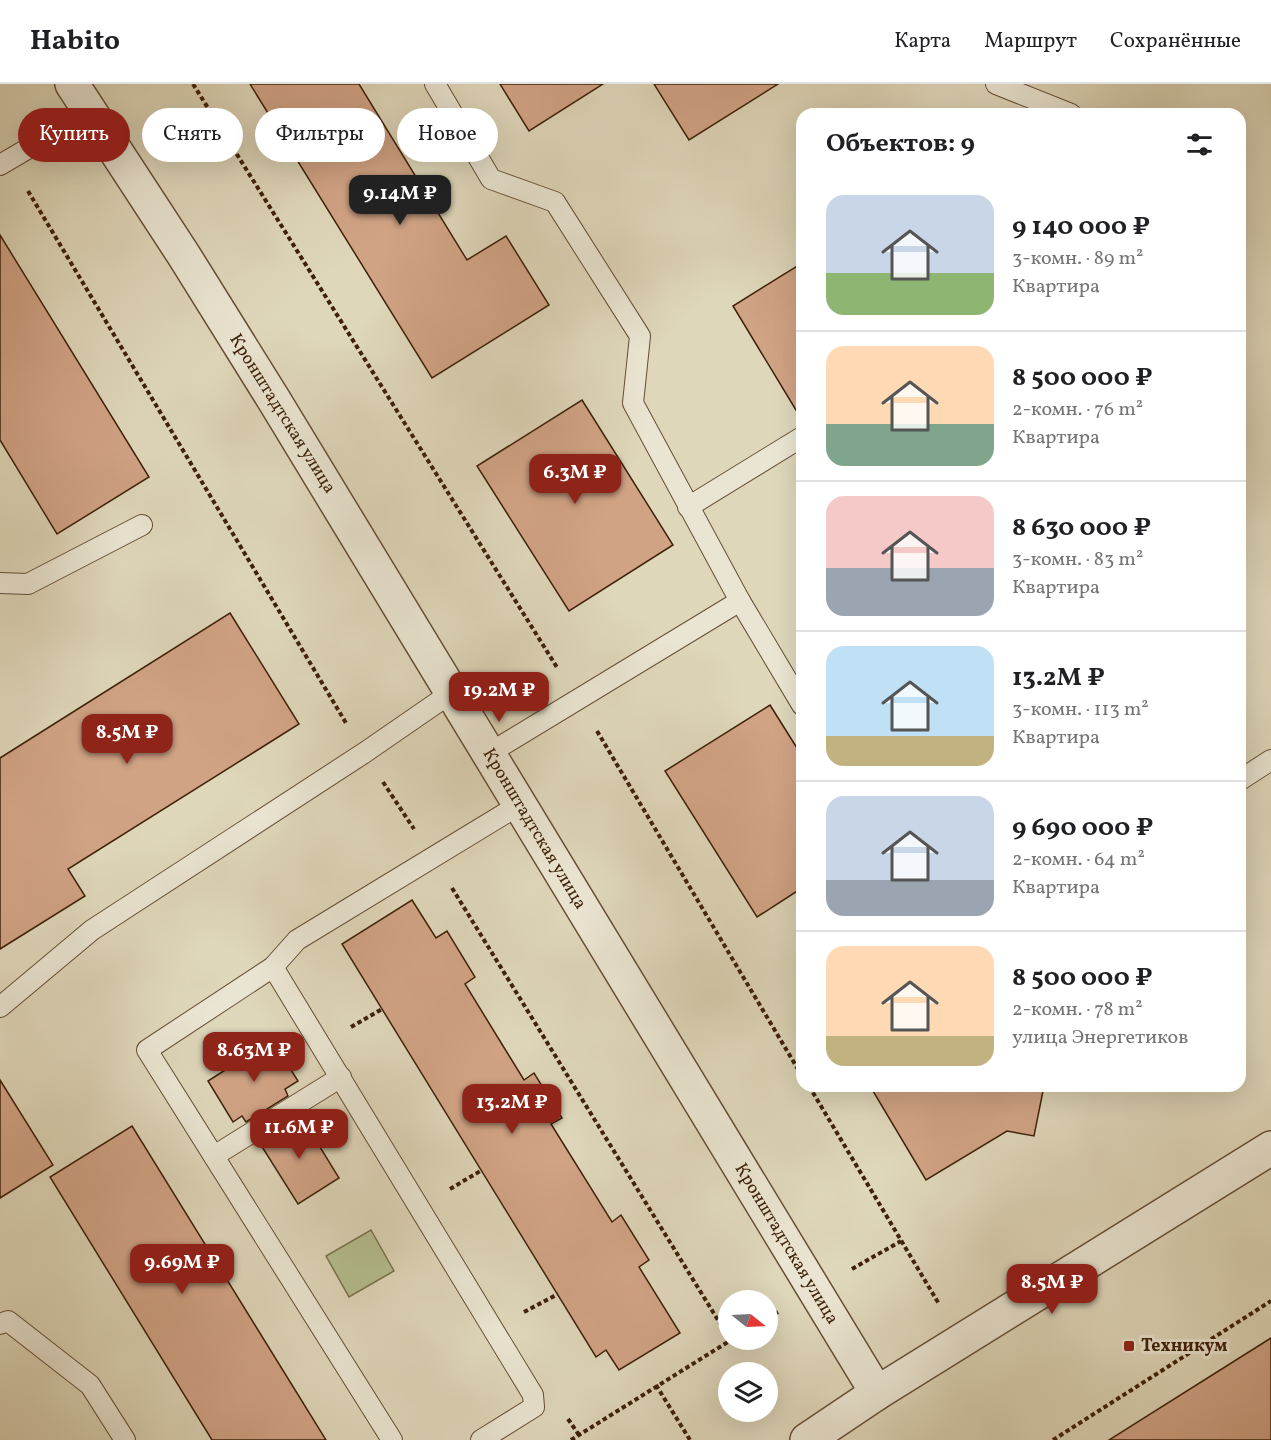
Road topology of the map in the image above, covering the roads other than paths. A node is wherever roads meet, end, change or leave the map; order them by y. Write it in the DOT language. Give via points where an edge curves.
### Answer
graph roads {
  1 [pos="72,84"];
  2 [pos="435,84"];
  3 [pos="996,84"];
  4 [pos="87,108"];
  5 [pos="1056,108"];
  6 [pos="18,154"];
  7 [pos="123,162"];
  8 [pos="0,165"];
  9 [pos="796,441"];
  10 [pos="688,507"];
  11 [pos="142,525"];
  12 [pos="0,583"];
  13 [pos="740,601"];
  14 [pos="451,693"];
  15 [pos="796,695"];
  16 [pos="488,754"];
  17 [pos="1271,760"];
  18 [pos="1246,776"];
  19 [pos="519,805"];
  20 [pos="273,967"];
  21 [pos="0,1007"];
  22 [pos="341,1077"];
  23 [pos="1271,1149"];
  24 [pos="214,1156"];
  25 [pos="0,1324"];
  26 [pos="877,1394"];
  27 [pos="125,1440"];
  28 [pos="392,1440"];
  29 [pos="481,1440"];
  30 [pos="807,1440"];
  1 -- 4 [label="street, Кронштадтская улица"];
  2 -- 10 [label="lane" via="491,179 555,202 640,336 633,403"];
  3 -- 5 [label="lane"];
  6 -- 8 [label="lane"];
  7 -- 14 [label="street, Кронштадтская улица" via="268,390"];
  9 -- 10 [label="lane"];
  10 -- 13 [label="lane"];
  11 -- 12 [label="lane" via="28,584"];
  13 -- 15 [label="lane"];
  13 -- 16 [label="lane"];
  14 -- 16 [label="street, Кронштадтская улица"];
  14 -- 21 [label="lane" via="92,930"];
  16 -- 19 [label="street, Кронштадтская улица"];
  17 -- 18 [label="lane"];
  19 -- 20 [label="lane" via="297,940"];
  19 -- 26 [label="street, Кронштадтская улица"];
  20 -- 22 [label="lane"];
  20 -- 24 [label="lane" via="147,1050"];
  22 -- 24 [label="lane"];
  22 -- 29 [label="lane" via="532,1395 534,1407"];
  23 -- 26 [label="street"];
  24 -- 28 [label="lane"];
  25 -- 27 [label="lane" via="8,1322 90,1385"];
  26 -- 30 [label="street"];
}
